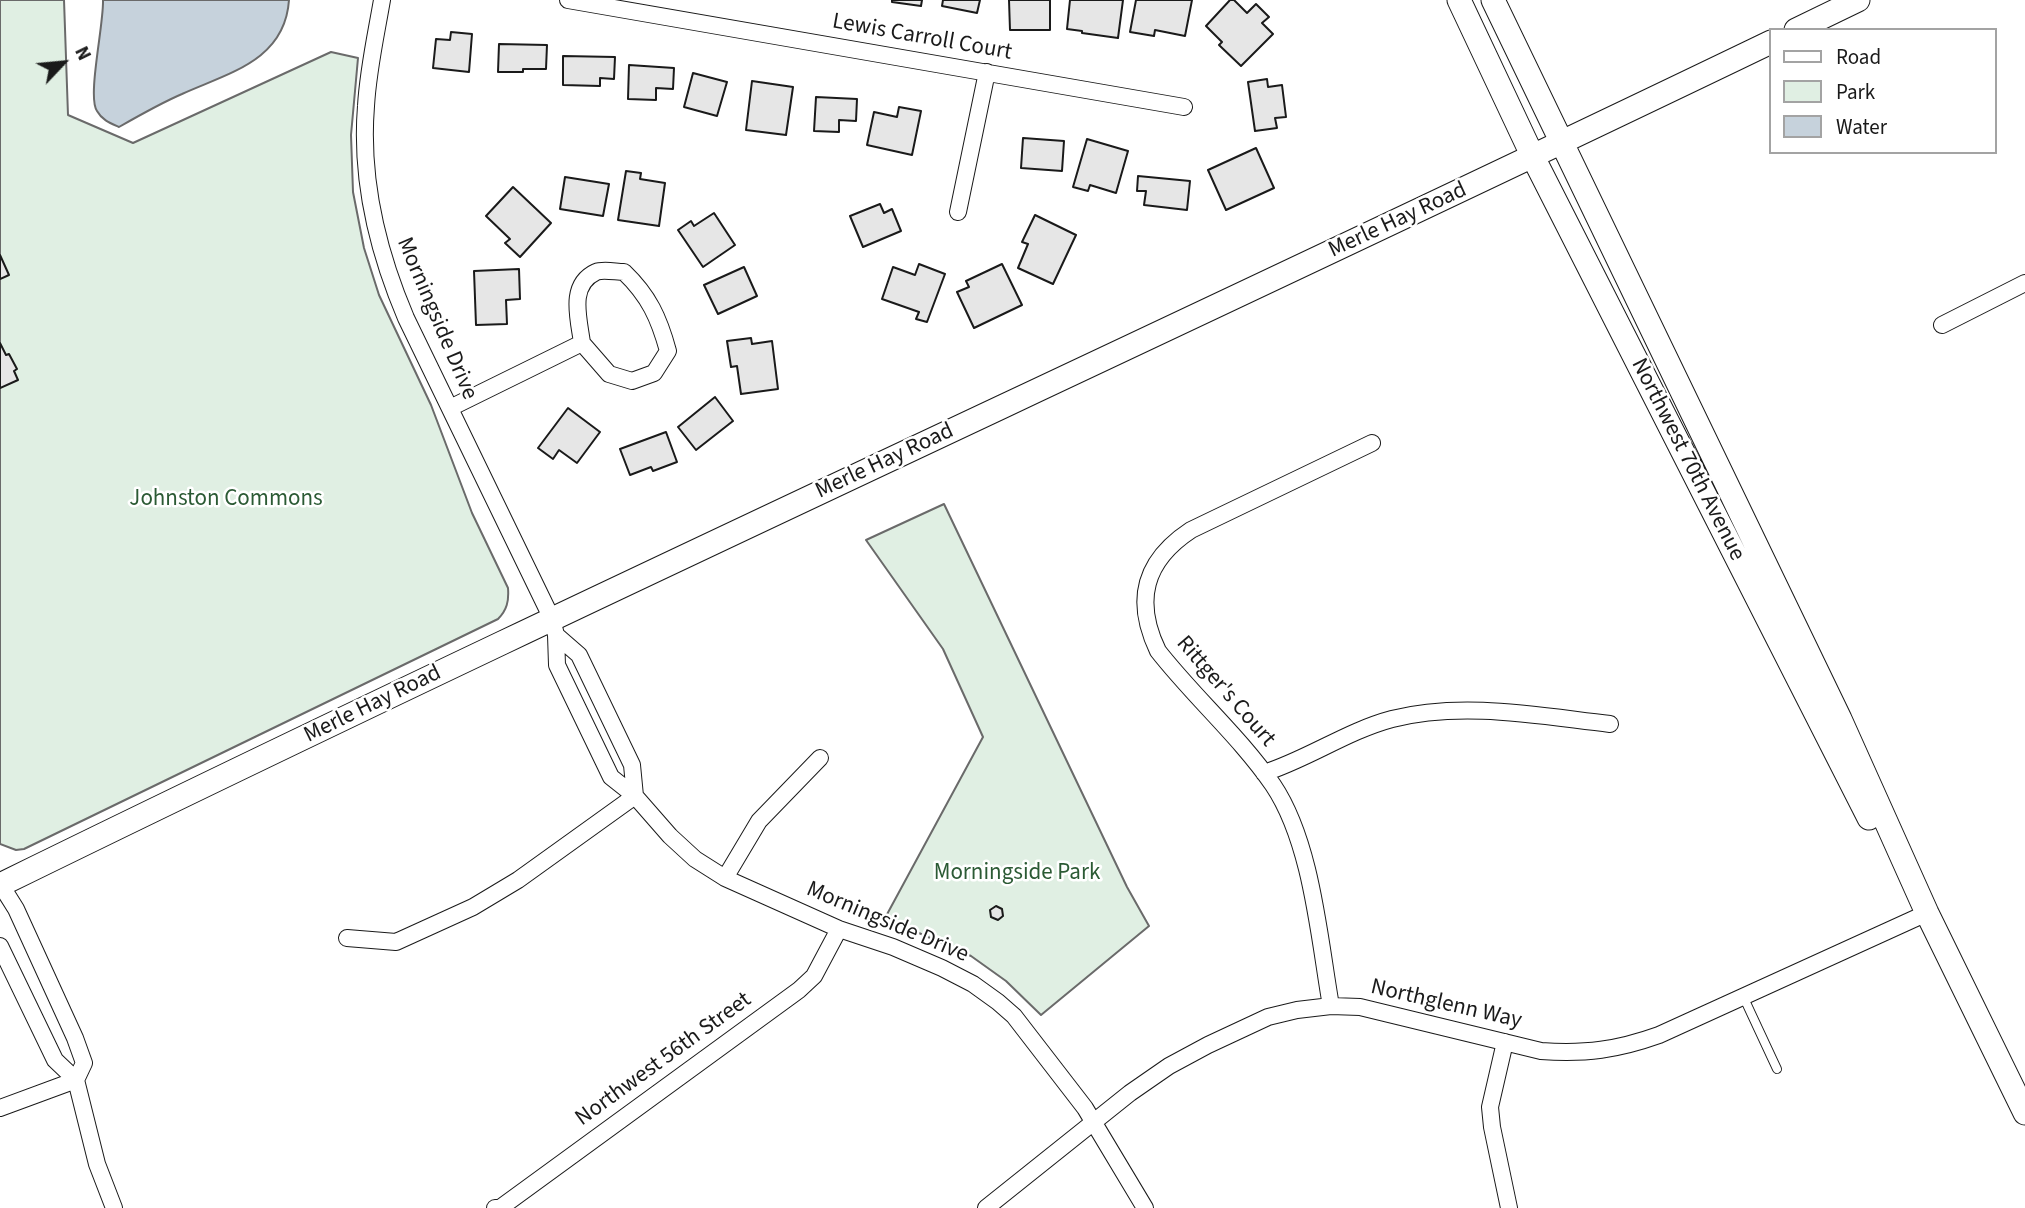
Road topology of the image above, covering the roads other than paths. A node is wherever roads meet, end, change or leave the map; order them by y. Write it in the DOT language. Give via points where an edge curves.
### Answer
graph roads {
  1 [pos="382,0"];
  2 [pos="568,0"];
  3 [pos="1459,0"];
  4 [pos="1493,0"];
  5 [pos="1858,0"];
  6 [pos="1800,28"];
  7 [pos="1770,42"];
  8 [pos="986,72"];
  9 [pos="1184,107"];
  10 [pos="1562,144"];
  11 [pos="1533,158"];
  12 [pos="958,212"];
  13 [pos="2025,283"];
  14 [pos="1942,325"];
  15 [pos="582,342"];
  16 [pos="450,408"];
  17 [pos="1372,443"];
  18 [pos="554,627"];
  19 [pos="1610,724"];
  20 [pos="820,758"];
  21 [pos="1264,773"];
  22 [pos="635,796"];
  23 [pos="725,878"];
  24 [pos="0,884"];
  25 [pos="1927,913"];
  26 [pos="839,929"];
  27 [pos="347,938"];
  28 [pos="0,946"];
  29 [pos="1744,996"];
  30 [pos="1331,1006"];
  31 [pos="1505,1042"];
  32 [pos="1777,1069"];
  33 [pos="76,1080"];
  34 [pos="0,1108"];
  35 [pos="2025,1113"];
  36 [pos="1094,1124"];
  37 [pos="114,1208"];
  38 [pos="495,1208"];
  39 [pos="986,1208"];
  40 [pos="1145,1208"];
  41 [pos="1509,1208"];
  1 -- 16 [label="street, Morningside Drive" via="366,106 369,196 391,282"];
  2 -- 8 [label="street, Lewis Carroll Court"];
  3 -- 11 [label="main road, Northwest 70th Avenue"];
  4 -- 10 [label="main road, Northwest 70th Avenue"];
  5 -- 6 [label="main road"];
  7 -- 10 [label="main road, Merle Hay Road"];
  8 -- 9 [label="street, Lewis Carroll Court"];
  8 -- 12 [label="street"];
  10 -- 11 [label="main road, Merle Hay Road"];
  10 -- 25 [label="main road, Northwest 70th Avenue" via="1840,719"];
  11 -- 18 [label="main road, Merle Hay Road"];
  11 -- 25 [label="main road, Northwest 70th Avenue" via="1894,866"];
  13 -- 14 [label="street"];
  15 -- 15 [label="street" via="609,374 632,381 654,373 668,351 660,322 641,288 624,272 597,272 582,284 576,300"];
  15 -- 16 [label="street"];
  16 -- 18 [label="street, Morningside Drive"];
  17 -- 21 [label="street, Rittger's Court" via="1191,530 1174,541 1150,575 1145,613 1158,652"];
  18 -- 22 [label="street, Morningside Drive" via="579,655 632,765"];
  18 -- 22 [label="street, Morningside Drive" via="557,665 611,776"];
  18 -- 24 [label="main road, Merle Hay Road"];
  19 -- 21 [label="street" via="1486,711 1434,712 1356,731"];
  20 -- 23 [label="street" via="759,821"];
  21 -- 30 [label="street, Rittger's Court" via="1289,813 1299,840"];
  22 -- 23 [label="street, Morningside Drive" via="695,859"];
  22 -- 27 [label="street" via="519,880 473,907 396,942"];
  23 -- 26 [label="street, Morningside Drive"];
  24 -- 33 [label="street" via="75,1038 84,1063"];
  25 -- 29 [label="street, Northglenn Way"];
  25 -- 35 [label="main road, Northwest 70th Avenue"];
  26 -- 36 [label="street, Morningside Drive" via="942,968 998,1002 1040,1048"];
  26 -- 38 [label="street, Northwest 56th Street" via="814,976 799,990"];
  28 -- 33 [label="street" via="55,1060"];
  29 -- 31 [label="street, Northglenn Way" via="1659,1035 1602,1051 1541,1051"];
  29 -- 32 [label="lane"];
  30 -- 31 [label="street, Northglenn Way" via="1390,1013"];
  30 -- 36 [label="street, Northglenn Way" via="1268,1017 1208,1045 1150,1079"];
  31 -- 41 [label="street" via="1490,1107"];
  33 -- 34 [label="street"];
  33 -- 37 [label="street" via="97,1164"];
  36 -- 39 [label="street, Northglenn Way"];
  36 -- 40 [label="street, Morningside Drive"];
}
